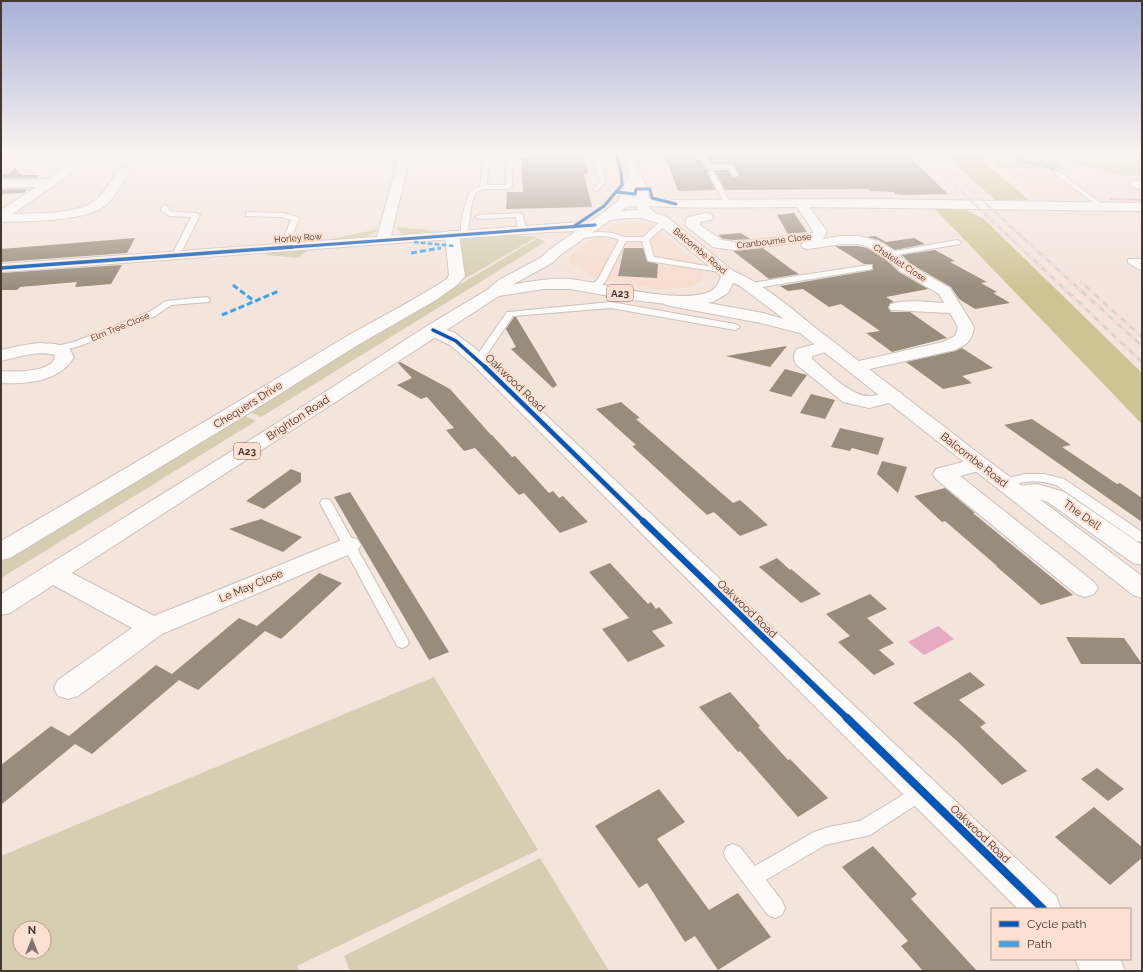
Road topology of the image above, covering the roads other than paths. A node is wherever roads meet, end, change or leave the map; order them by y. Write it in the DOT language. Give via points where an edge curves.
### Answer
graph roads {
  1 [pos="26,199"];
  2 [pos="104,199"];
  3 [pos="395,199"];
  4 [pos="470,199"];
  5 [pos="625,199"];
  6 [pos="726,199"];
  7 [pos="1092,199"];
  8 [pos="642,201"];
  9 [pos="623,203"];
  10 [pos="800,203"];
  11 [pos="700,204"];
  12 [pos="728,204"];
  13 [pos="165,207"];
  14 [pos="1102,207"];
  15 [pos="1124,207"];
  16 [pos="1142,207"];
  17 [pos="249,214"];
  18 [pos="650,215"];
  19 [pos="1,217"];
  20 [pos="479,217"];
  21 [pos="706,217"];
  22 [pos="601,221"];
  23 [pos="664,221"];
  24 [pos="1142,222"];
  25 [pos="537,229"];
  26 [pos="522,230"];
  27 [pos="459,234"];
  28 [pos="580,236"];
  29 [pos="623,239"];
  30 [pos="645,239"];
  31 [pos="383,240"];
  32 [pos="957,242"];
  33 [pos="808,245"];
  34 [pos="564,246"];
  35 [pos="284,247"];
  36 [pos="890,254"];
  37 [pos="176,255"];
  38 [pos="547,260"];
  39 [pos="1142,261"];
  40 [pos="869,267"];
  41 [pos="1,268"];
  42 [pos="1142,270"];
  43 [pos="726,273"];
  44 [pos="577,286"];
  45 [pos="750,286"];
  46 [pos="493,293"];
  47 [pos="206,300"];
  48 [pos="670,301"];
  49 [pos="897,307"];
  50 [pos="780,308"];
  51 [pos="956,309"];
  52 [pos="763,318"];
  53 [pos="736,327"];
  54 [pos="433,330"];
  55 [pos="807,330"];
  56 [pos="827,346"];
  57 [pos="55,349"];
  58 [pos="1,356"];
  59 [pos="478,361"];
  60 [pos="856,366"];
  61 [pos="1,377"];
  62 [pos="893,396"];
  63 [pos="978,464"];
  64 [pos="1010,487"];
  65 [pos="326,503"];
  66 [pos="1142,538"];
  67 [pos="349,545"];
  68 [pos="1,552"];
  69 [pos="1142,557"];
  70 [pos="53,574"];
  71 [pos="1085,588"];
  72 [pos="1142,589"];
  73 [pos="1,606"];
  74 [pos="153,627"];
  75 [pos="402,642"];
  76 [pos="68,688"];
  77 [pos="922,792"];
  78 [pos="733,853"];
  79 [pos="753,878"];
  80 [pos="775,908"];
  81 [pos="1042,908"];
  82 [pos="1095,960"];
  83 [pos="1106,971"];
  1 -- 19 [label="street"];
  2 -- 19 [label="street" via="96,206 79,212"];
  3 -- 31 [label="street"];
  4 -- 27 [label="lane" via="464,230"];
  5 -- 9 [label="street, A23"];
  6 -- 12 [label="lane"];
  7 -- 14 [label="lane"];
  8 -- 9 [label="street"];
  8 -- 11 [label="street"];
  8 -- 18 [label="street" via="643,209"];
  9 -- 22 [label="street, A23"];
  10 -- 12 [label="street"];
  10 -- 14 [label="street"];
  10 -- 21 [label="street, Cranbourne Close" via="820,231 818,236 735,246 718,244 693,226 693,220"];
  11 -- 12 [label="street"];
  11 -- 23 [label="street" via="677,210"];
  13 -- 37 [label="lane" via="165,211 170,214 196,215"];
  14 -- 15 [label="street"];
  15 -- 16 [label="street"];
  15 -- 24 [label="street"];
  17 -- 35 [label="lane" via="283,215 295,219"];
  18 -- 22 [label="street, A23" via="630,214"];
  18 -- 23 [label="street, Balcombe Road / A23"];
  20 -- 26 [label="lane" via="518,215"];
  22 -- 25 [label="street, Horley Row" via="583,227"];
  22 -- 28 [label="street, Brighton Road / A23"];
  23 -- 30 [label="lane"];
  23 -- 43 [label="street, Balcombe Road / A23"];
  25 -- 26 [label="street, Horley Row"];
  25 -- 34 [label="street, Horley Row" via="561,234"];
  26 -- 27 [label="street, Horley Row"];
  27 -- 31 [label="street, Horley Row"];
  27 -- 68 [label="street, Chequers Drive" via="457,276 452,282"];
  28 -- 29 [label="lane" via="599,234"];
  28 -- 34 [label="street, Brighton Road / A23"];
  29 -- 30 [label="lane"];
  29 -- 44 [label="lane" via="602,280 598,284"];
  30 -- 43 [label="lane" via="651,259"];
  31 -- 35 [label="street, Horley Row"];
  32 -- 36 [label="lane"];
  33 -- 36 [label="street, Chatelet Close" via="858,240 873,244"];
  34 -- 38 [label="street, Brighton Road / A23"];
  35 -- 37 [label="street, Horley Row"];
  36 -- 51 [label="street, Chatelet Close" via="905,268 945,291"];
  37 -- 41 [label="street, Horley Row"];
  38 -- 44 [label="street, A23" via="556,276"];
  38 -- 46 [label="street, Brighton Road / A23" via="504,283"];
  39 -- 42 [label="lane" via="1132,261"];
  40 -- 45 [label="lane"];
  43 -- 45 [label="street, Balcombe Road"];
  43 -- 48 [label="street, Balcombe Road / A23" via="729,284 716,295"];
  44 -- 46 [label="street, Brighton Road / A23" via="540,286"];
  44 -- 48 [label="street, Balcombe Road / A23"];
  45 -- 50 [label="street, Balcombe Road"];
  46 -- 54 [label="street, Brighton Road / A23"];
  47 -- 57 [label="lane, Elm Tree Close" via="168,303 152,314 77,344"];
  48 -- 52 [label="street, Balcombe Road"];
  49 -- 51 [label="street"];
  50 -- 52 [label="street" via="774,315"];
  50 -- 55 [label="street, Balcombe Road"];
  51 -- 60 [label="street, Chatelet Close" via="966,327 964,339 958,343"];
  52 -- 55 [label="street, Balcombe Road"];
  53 -- 59 [label="lane" via="611,305 510,314"];
  54 -- 59 [label="street, Oakwood Road" via="452,338"];
  54 -- 70 [label="street, Brighton Road / A23"];
  55 -- 56 [label="street, Balcombe Road"];
  56 -- 60 [label="street, Balcombe Road"];
  56 -- 62 [label="street" via="803,353 803,361 850,398 869,402"];
  57 -- 58 [label="street" via="23,350"];
  57 -- 61 [label="street" via="63,352 65,357 50,371 27,377"];
  59 -- 77 [label="street, Oakwood Road"];
  60 -- 62 [label="street, Balcombe Road"];
  62 -- 63 [label="street, Balcombe Road"];
  63 -- 64 [label="street, Balcombe Road"];
  63 -- 71 [label="street" via="944,474"];
  64 -- 66 [label="lane" via="1025,478 1044,478 1060,482"];
  64 -- 69 [label="street, The Dell" via="1037,490 1056,497"];
  64 -- 72 [label="street, Balcombe Road"];
  65 -- 67 [label="lane"];
  67 -- 74 [label="street, Le May Close"];
  67 -- 75 [label="lane"];
  70 -- 73 [label="street, Brighton Road / A23"];
  70 -- 74 [label="street"];
  74 -- 76 [label="street, Le May Close"];
  77 -- 79 [label="lane" via="864,829 820,838"];
  77 -- 81 [label="street, Oakwood Road"];
  78 -- 79 [label="lane"];
  79 -- 80 [label="lane"];
  82 -- 83 [label="street"];
}
